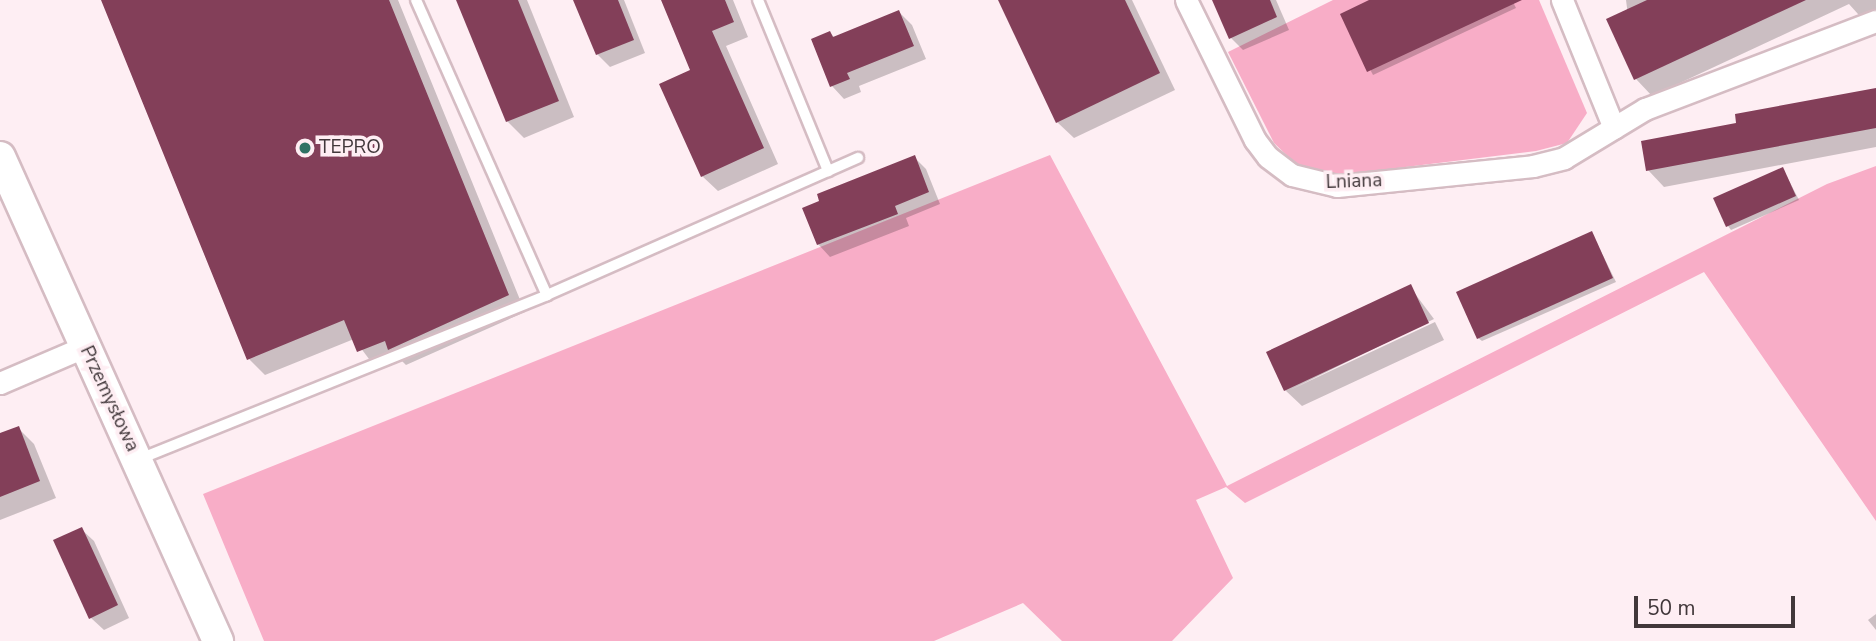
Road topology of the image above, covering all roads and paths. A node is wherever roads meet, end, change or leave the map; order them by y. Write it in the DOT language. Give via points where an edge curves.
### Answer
graph roads {
  1 [pos="416,0"];
  2 [pos="758,0"];
  3 [pos="1186,0"];
  4 [pos="1562,0"];
  5 [pos="1876,21"];
  6 [pos="1614,128"];
  7 [pos="0,158"];
  8 [pos="859,158"];
  9 [pos="828,171"];
  10 [pos="547,295"];
  11 [pos="84,347"];
  12 [pos="0,383"];
  13 [pos="138,460"];
  14 [pos="218,641"];
  1 -- 10 [label="lane"];
  2 -- 9 [label="lane"];
  3 -- 6 [label="street, Lniana" via="1255,140 1284,169 1312,183 1337,186 1533,166 1564,158"];
  4 -- 6 [label="street"];
  5 -- 6 [label="street, Lniana" via="1645,109"];
  7 -- 11 [label="street, Przemysłowa"];
  8 -- 9 [label="lane"];
  9 -- 10 [label="lane"];
  10 -- 13 [label="lane"];
  11 -- 12 [label="street"];
  11 -- 13 [label="street, Przemysłowa"];
  13 -- 14 [label="street, Przemysłowa"];
}
